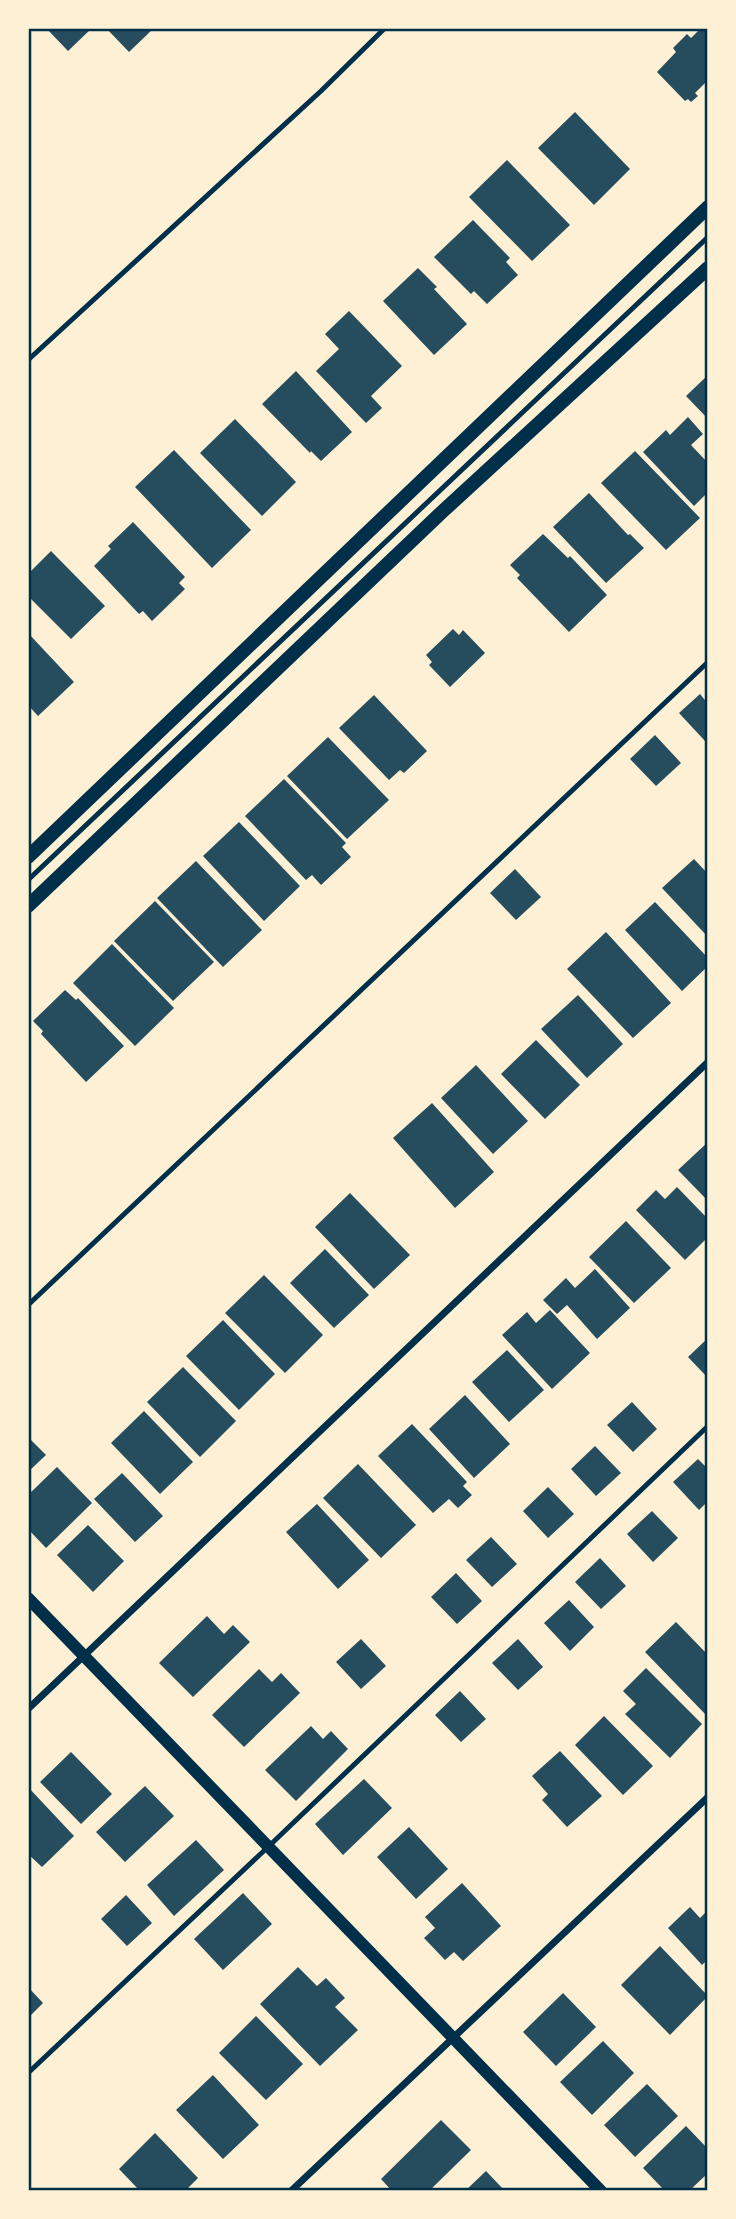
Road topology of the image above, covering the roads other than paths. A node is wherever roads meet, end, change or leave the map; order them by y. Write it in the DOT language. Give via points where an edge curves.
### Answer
graph roads {
  1 [pos="385,28"];
  2 [pos="708,207"];
  3 [pos="708,237"];
  4 [pos="708,268"];
  5 [pos="28,360"];
  6 [pos="708,662"];
  7 [pos="28,857"];
  8 [pos="28,880"];
  9 [pos="28,906"];
  10 [pos="708,1062"];
  11 [pos="28,1305"];
  12 [pos="708,1426"];
  13 [pos="28,1598"];
  14 [pos="84,1656"];
  15 [pos="28,1709"];
  16 [pos="708,1797"];
  17 [pos="268,1847"];
  18 [pos="453,2038"];
  19 [pos="28,2073"];
  20 [pos="291,2191"];
  21 [pos="600,2191"];
  1 -- 5 [label="lane"];
  2 -- 7 [label="main road"];
  3 -- 8 [label="lane"];
  4 -- 9 [label="main road" via="443,511"];
  6 -- 11 [label="lane"];
  10 -- 14 [label="street"];
  12 -- 17 [label="lane"];
  13 -- 14 [label="street"];
  14 -- 15 [label="street"];
  14 -- 17 [label="street"];
  16 -- 18 [label="street"];
  17 -- 18 [label="street"];
  17 -- 19 [label="lane"];
  18 -- 20 [label="street"];
  18 -- 21 [label="street"];
}
